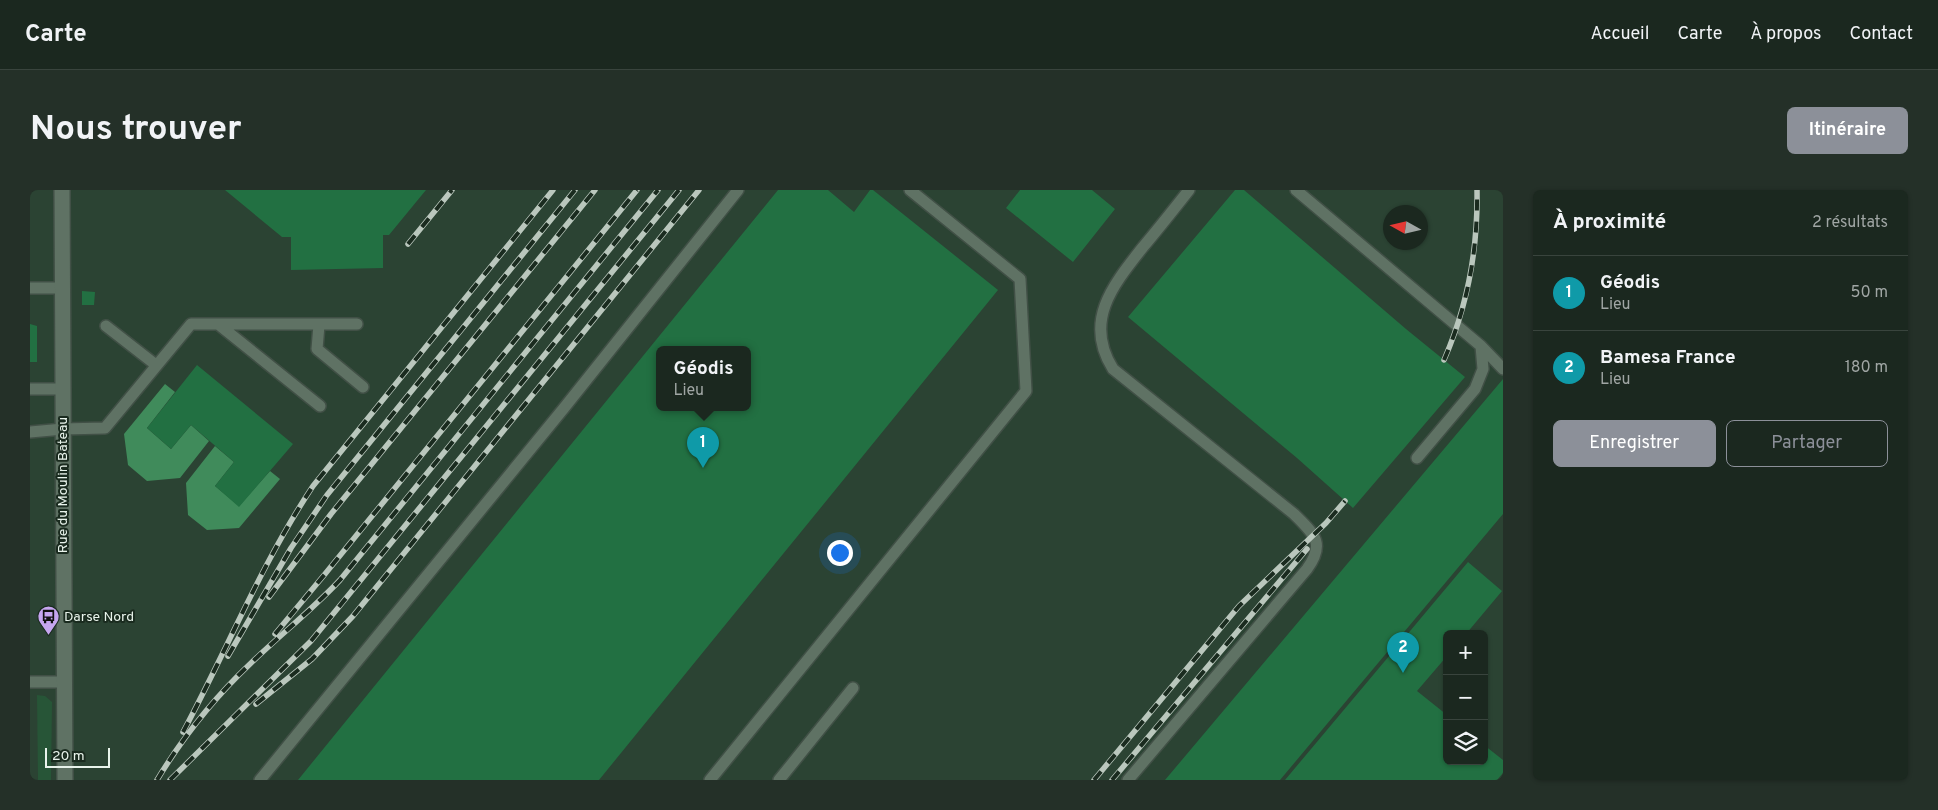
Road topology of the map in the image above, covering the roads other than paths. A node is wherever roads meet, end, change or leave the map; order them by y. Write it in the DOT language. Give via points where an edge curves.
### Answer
graph roads {
  1 [pos="62,190"];
  2 [pos="738,190"];
  3 [pos="910,190"];
  4 [pos="1189,190"];
  5 [pos="1296,190"];
  6 [pos="30,288"];
  7 [pos="62,288"];
  8 [pos="218,324"];
  9 [pos="357,324"];
  10 [pos="319,325"];
  11 [pos="106,326"];
  12 [pos="1481,346"];
  13 [pos="156,366"];
  14 [pos="1503,369"];
  15 [pos="363,387"];
  16 [pos="30,389"];
  17 [pos="63,389"];
  18 [pos="320,406"];
  19 [pos="63,429"];
  20 [pos="30,432"];
  21 [pos="1417,458"];
  22 [pos="30,682"];
  23 [pos="64,682"];
  24 [pos="853,688"];
  25 [pos="64,780"];
  26 [pos="260,780"];
  27 [pos="710,780"];
  28 [pos="779,780"];
  29 [pos="1128,780"];
  1 -- 7 [label="street, Rue du Moulin Bateau"];
  2 -- 26 [label="lane"];
  3 -- 27 [label="lane" via="1020,279 1026,391"];
  4 -- 29 [label="lane" via="1112,290 1100,324 1104,355 1113,369 1294,514 1314,535 1318,546 1307,569"];
  5 -- 12 [label="lane"];
  6 -- 7 [label="lane"];
  7 -- 17 [label="street, Rue du Moulin Bateau"];
  8 -- 10 [label="lane"];
  8 -- 13 [label="lane" via="191,324"];
  8 -- 18 [label="lane"];
  9 -- 10 [label="lane"];
  10 -- 15 [label="lane" via="317,350"];
  11 -- 13 [label="lane"];
  12 -- 14 [label="lane"];
  12 -- 21 [label="lane" via="1483,369 1475,389"];
  13 -- 19 [label="lane" via="105,428"];
  16 -- 17 [label="lane"];
  17 -- 19 [label="street, Rue du Moulin Bateau"];
  19 -- 20 [label="lane"];
  19 -- 23 [label="street, Rue du Moulin Bateau"];
  22 -- 23 [label="lane"];
  23 -- 25 [label="street, Rue du Moulin Bateau"];
  24 -- 28 [label="lane"];
}
